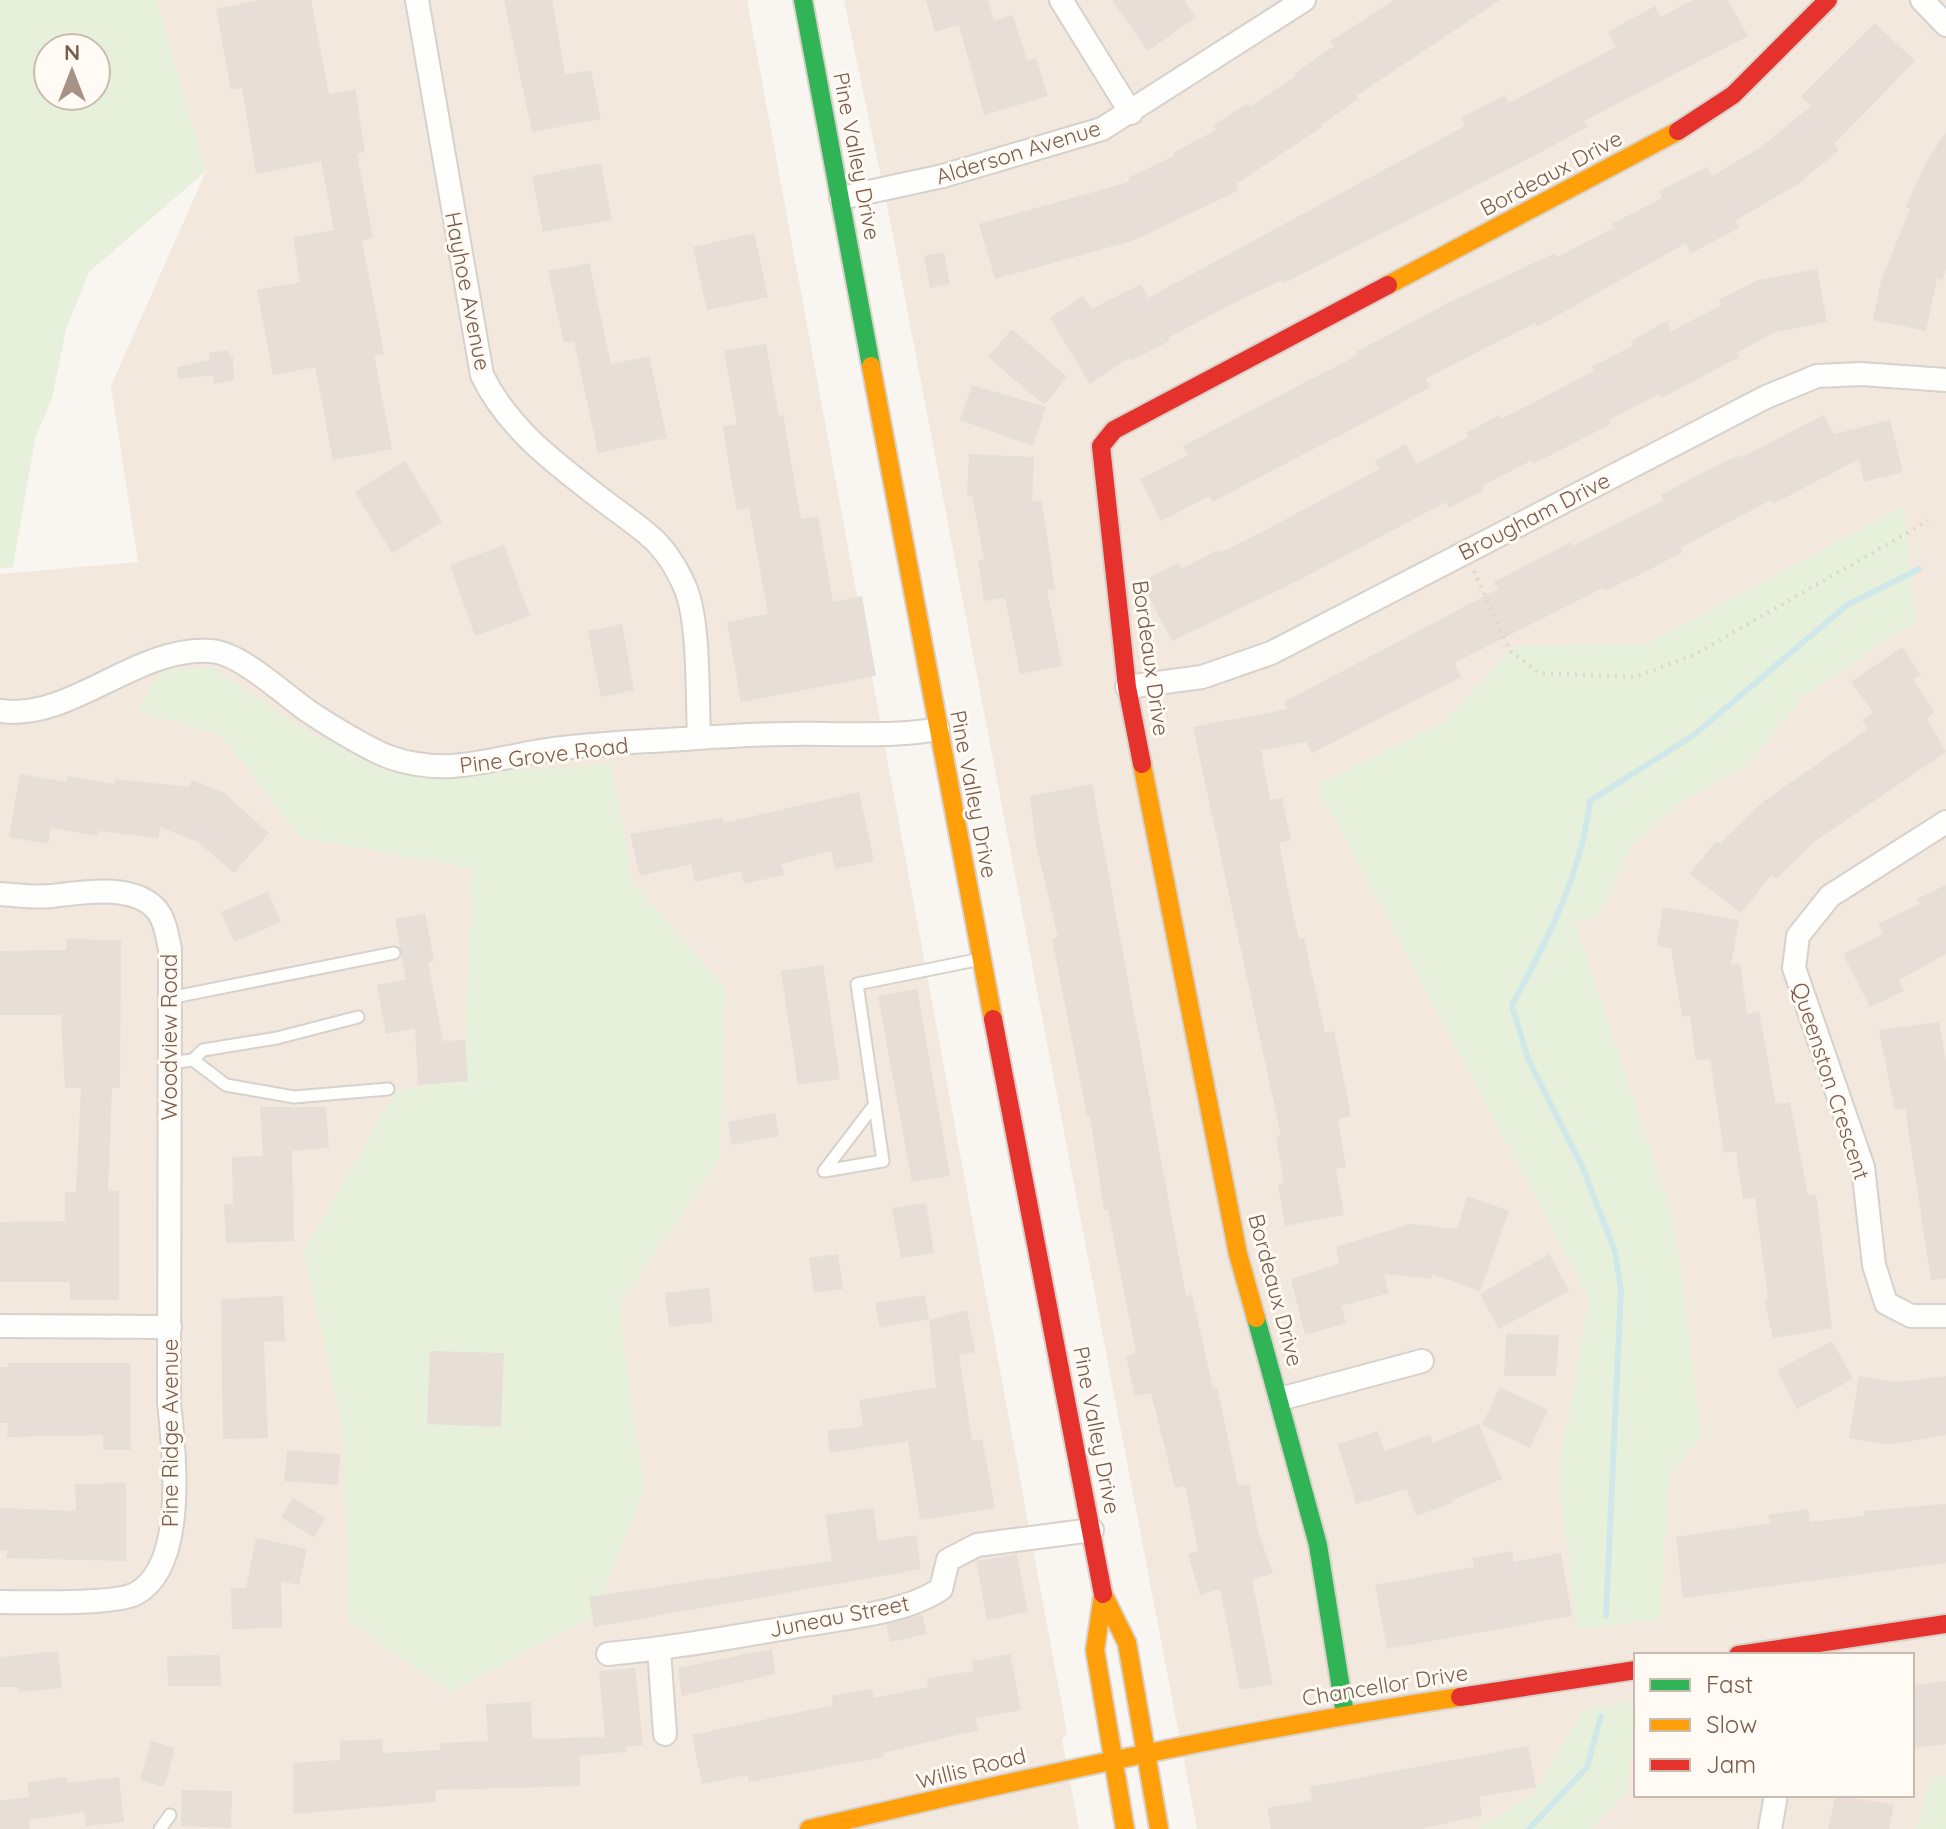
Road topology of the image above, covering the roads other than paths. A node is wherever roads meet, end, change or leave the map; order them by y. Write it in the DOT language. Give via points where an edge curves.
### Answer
graph roads {
  1 [pos="417,0"];
  2 [pos="803,0"];
  3 [pos="1061,0"];
  4 [pos="1304,0"];
  5 [pos="1828,0"];
  6 [pos="1922,0"];
  7 [pos="1946,25"];
  8 [pos="1131,113"];
  9 [pos="841,198"];
  10 [pos="1946,380"];
  11 [pos="1127,687"];
  12 [pos="0,711"];
  13 [pos="938,729"];
  14 [pos="699,738"];
  15 [pos="1946,822"];
  16 [pos="0,894"];
  17 [pos="394,953"];
  18 [pos="981,958"];
  19 [pos="169,998"];
  20 [pos="358,1017"];
  21 [pos="193,1060"];
  22 [pos="168,1063"];
  23 [pos="388,1089"];
  24 [pos="875,1104"];
  25 [pos="1946,1316"];
  26 [pos="0,1326"];
  27 [pos="170,1327"];
  28 [pos="1422,1361"];
  29 [pos="1280,1399"];
  30 [pos="1092,1530"];
  31 [pos="1103,1595"];
  32 [pos="0,1602"];
  33 [pos="1946,1624"];
  34 [pos="659,1649"];
  35 [pos="1770,1653"];
  36 [pos="608,1654"];
  37 [pos="1634,1670"];
  38 [pos="1345,1714"];
  39 [pos="665,1734"];
  40 [pos="1144,1754"];
  41 [pos="1113,1759"];
  42 [pos="1776,1797"];
  43 [pos="170,1815"];
  44 [pos="160,1829"];
  45 [pos="809,1829"];
  46 [pos="1125,1829"];
  47 [pos="1159,1829"];
  48 [pos="1770,1829"];
  1 -- 14 [label="street, Hayhoe Avenue" via="482,375 494,400 541,452 646,529 668,555 686,590 692,621"];
  2 -- 9 [label="street, Pine Valley Drive"];
  3 -- 8 [label="street"];
  4 -- 8 [label="street, Alderson Avenue"];
  5 -- 11 [label="street, Bordeaux Drive" via="1733,95 1679,131 1114,430 1101,446 1101,464"];
  6 -- 7 [label="street"];
  8 -- 9 [label="street, Alderson Avenue" via="1076,138"];
  9 -- 13 [label="street, Pine Valley Drive"];
  10 -- 11 [label="street, Brougham Drive" via="1817,376 1766,397 1271,653 1202,677"];
  11 -- 29 [label="street, Bordeaux Drive" via="1238,1254"];
  12 -- 14 [label="street, Pine Grove Road" via="52,705 159,656 216,651 391,758 460,768 542,751"];
  13 -- 14 [label="street, Pine Grove Road" via="887,736"];
  13 -- 18 [label="street, Pine Valley Drive"];
  15 -- 25 [label="street, Queenston Crescent" via="1830,896 1798,936 1794,968 1863,1167 1874,1265 1886,1303 1911,1316"];
  16 -- 19 [label="street, Woodview Road" via="48,897 86,891 136,898 155,908 170,949"];
  17 -- 19 [label="lane"];
  18 -- 24 [label="lane" via="857,984"];
  18 -- 30 [label="street, Pine Valley Drive"];
  19 -- 22 [label="street, Woodview Road"];
  20 -- 21 [label="lane" via="203,1050"];
  21 -- 22 [label="lane"];
  21 -- 23 [label="lane" via="226,1085 294,1097"];
  22 -- 27 [label="street, Woodview Road"];
  24 -- 24 [label="lane" via="883,1161 824,1171 841,1148"];
  26 -- 27 [label="street"];
  27 -- 32 [label="street, Pine Ridge Avenue" via="173,1516 166,1557 137,1594 118,1600"];
  28 -- 29 [label="street"];
  29 -- 38 [label="street, Bordeaux Drive" via="1318,1545"];
  30 -- 31 [label="street, Pine Valley Drive"];
  30 -- 34 [label="street, Juneau Street" via="977,1545 948,1560 941,1589 899,1605"];
  31 -- 40 [label="street, Pine Valley Drive" via="1127,1643"];
  31 -- 41 [label="street, Pine Valley Drive" via="1095,1650"];
  33 -- 35 [label="street"];
  34 -- 36 [label="street, Juneau Street"];
  34 -- 39 [label="street"];
  37 -- 38 [label="street, Chancellor Drive"];
  38 -- 40 [label="street, Chancellor Drive"];
  40 -- 41 [label="street, Willis Road"];
  40 -- 47 [label="street, Pine Valley Drive"];
  41 -- 45 [label="street, Willis Road"];
  41 -- 46 [label="street, Pine Valley Drive"];
  42 -- 48 [label="street"];
  43 -- 44 [label="lane"];
}
